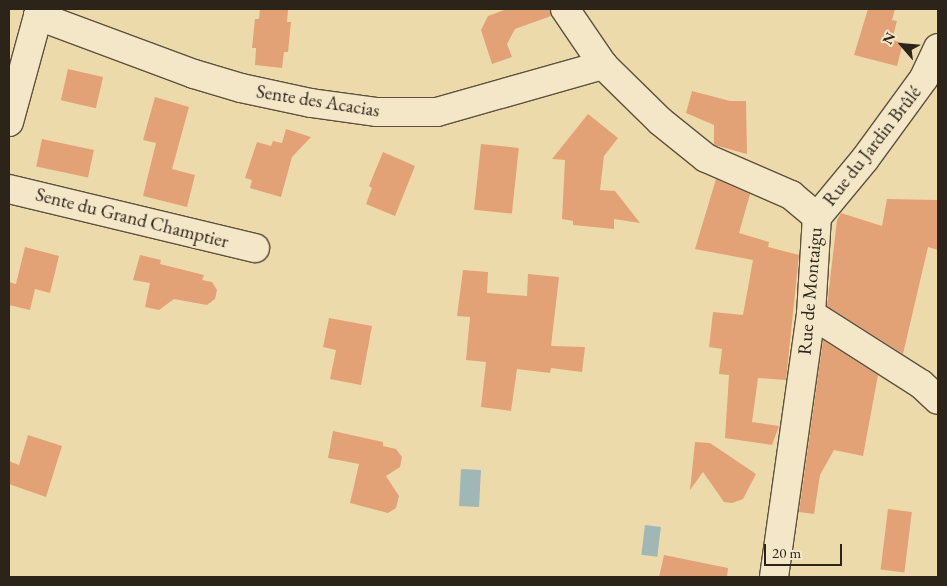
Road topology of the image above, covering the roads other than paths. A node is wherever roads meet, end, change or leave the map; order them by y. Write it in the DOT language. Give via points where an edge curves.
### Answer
graph roads {
  1 [pos="565,9"];
  2 [pos="41,12"];
  3 [pos="938,48"];
  4 [pos="603,65"];
  5 [pos="9,122"];
  6 [pos="9,189"];
  7 [pos="817,217"];
  8 [pos="255,248"];
  9 [pos="811,314"];
  10 [pos="938,400"];
  11 [pos="774,577"];
  1 -- 4 [label="street, Rue de Montaigu"];
  2 -- 4 [label="street, Sente des Acacias" via="194,74 241,88 311,103 377,112 437,112"];
  2 -- 5 [label="street"];
  3 -- 7 [label="street, Rue du Jardin Brûlé" via="924,78 865,159"];
  4 -- 7 [label="street, Rue de Montaigu" via="660,121 706,158 791,195"];
  6 -- 8 [label="street, Sente du Grand Champtier"];
  7 -- 9 [label="street, Rue de Montaigu"];
  9 -- 10 [label="street" via="921,384"];
  9 -- 11 [label="street, Rue de Montaigu"];
}
